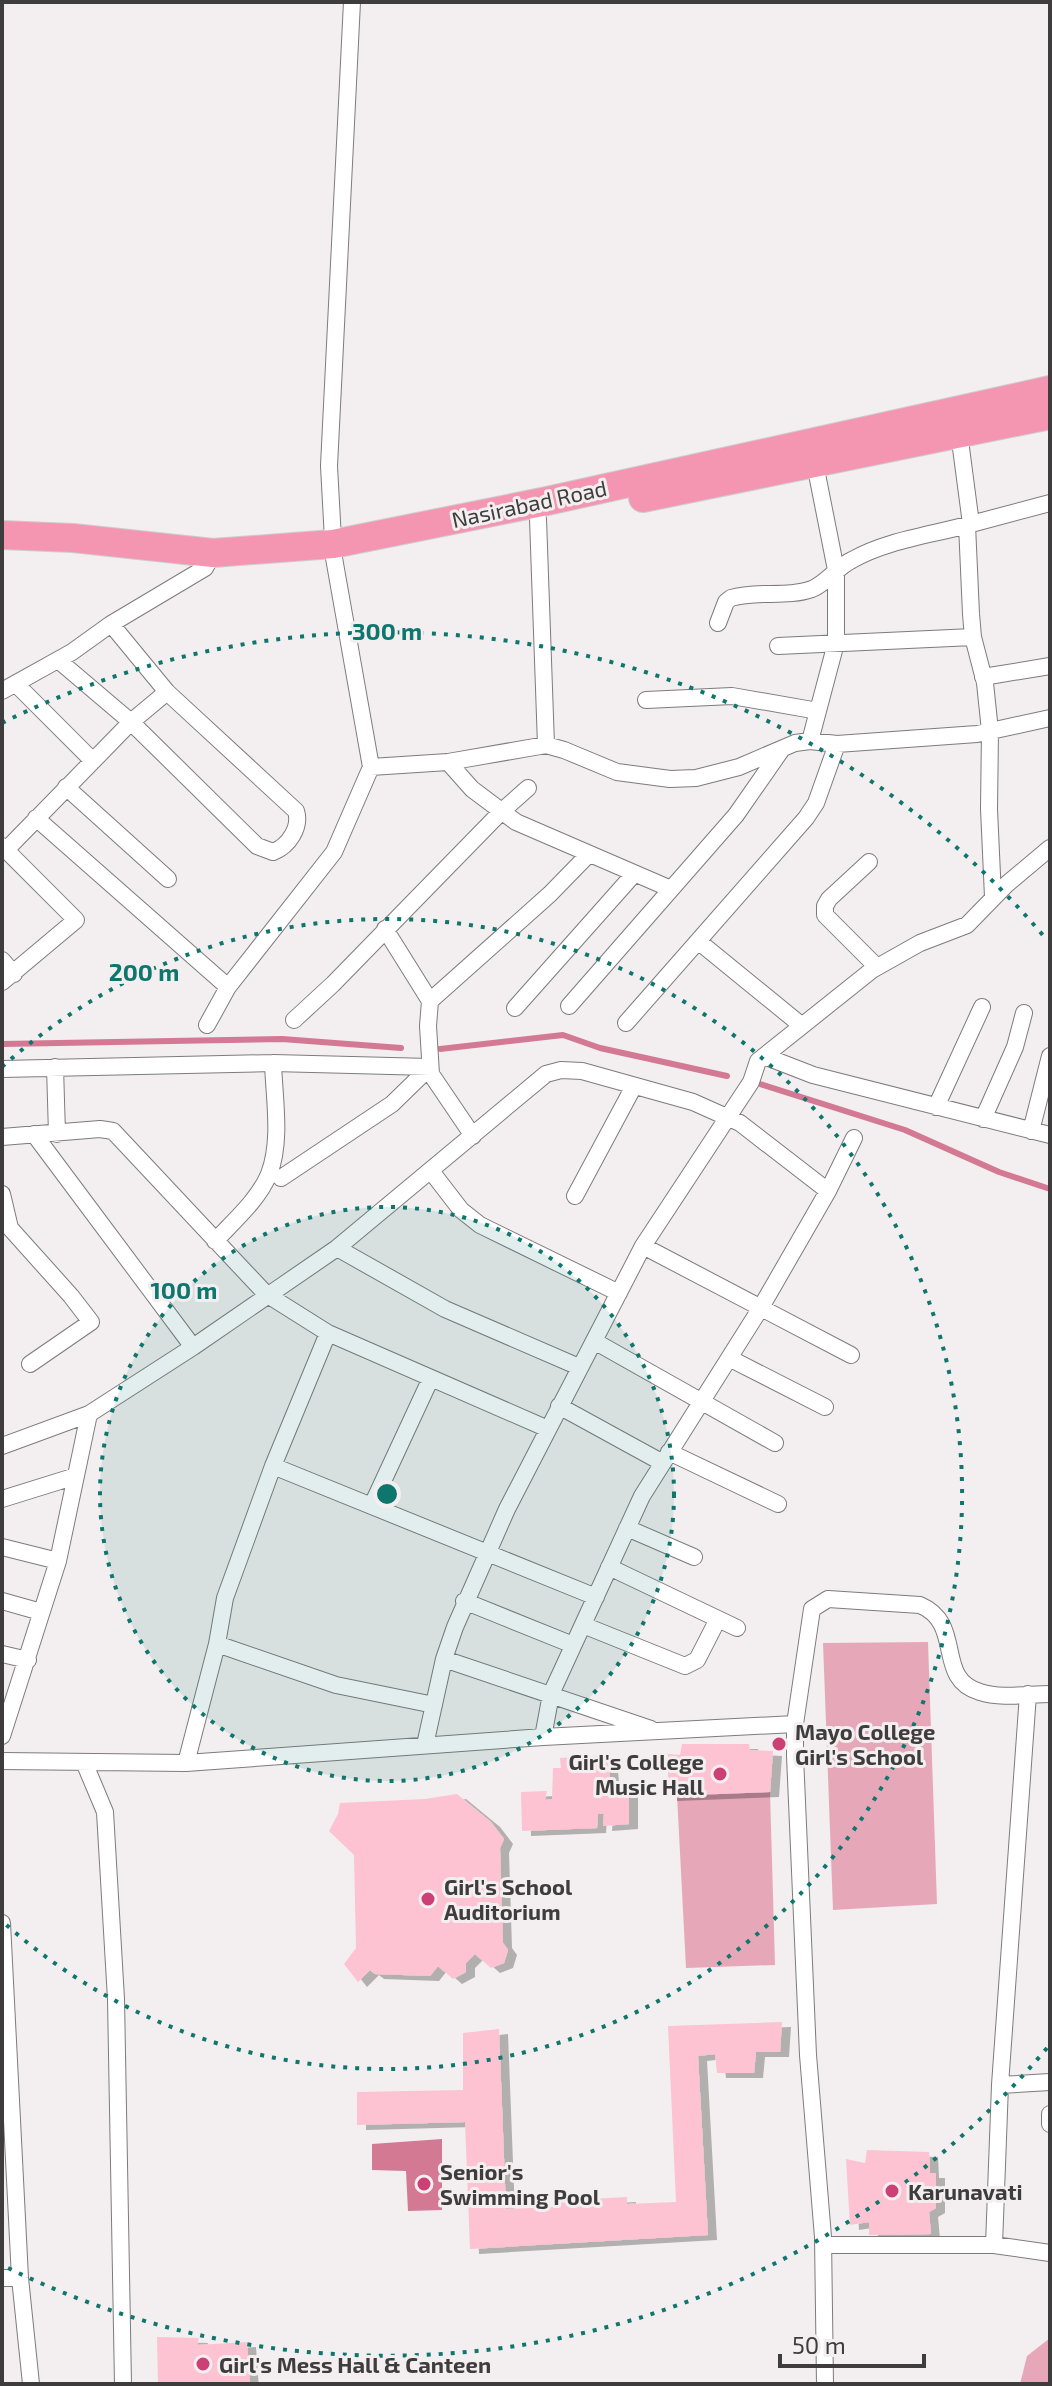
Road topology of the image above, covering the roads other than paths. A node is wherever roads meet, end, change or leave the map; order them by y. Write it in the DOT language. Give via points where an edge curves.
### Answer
graph roads {
  1 [pos="352,2"];
  2 [pos="1050,390"];
  3 [pos="1050,415"];
  4 [pos="959,433"];
  5 [pos="815,464"];
  6 [pos="1050,503"];
  7 [pos="538,519"];
  8 [pos="969,524"];
  9 [pos="2,535"];
  10 [pos="2,547"];
  11 [pos="334,551"];
  12 [pos="209,560"];
  13 [pos="836,570"];
  14 [pos="718,623"];
  15 [pos="111,624"];
  16 [pos="973,637"];
  17 [pos="836,643"];
  18 [pos="778,646"];
  19 [pos="58,660"];
  20 [pos="1050,666"];
  21 [pos="983,677"];
  22 [pos="9,688"];
  23 [pos="167,692"];
  24 [pos="646,700"];
  25 [pos="818,711"];
  26 [pos="1050,718"];
  27 [pos="131,722"];
  28 [pos="990,731"];
  29 [pos="810,741"];
  30 [pos="837,744"];
  31 [pos="546,745"];
  32 [pos="783,748"];
  33 [pos="93,761"];
  34 [pos="448,762"];
  35 [pos="371,767"];
  36 [pos="66,787"];
  37 [pos="528,788"];
  38 [pos="501,812"];
  39 [pos="36,818"];
  40 [pos="4,848"];
  41 [pos="1050,848"];
  42 [pos="589,854"];
  43 [pos="869,862"];
  44 [pos="634,874"];
  45 [pos="168,879"];
  46 [pos="671,889"];
  47 [pos="993,897"];
  48 [pos="385,929"];
  49 [pos="698,941"];
  50 [pos="2,960"];
  51 [pos="877,967"];
  52 [pos="8,978"];
  53 [pos="228,987"];
  54 [pos="430,1001"];
  55 [pos="569,1006"];
  56 [pos="982,1007"];
  57 [pos="515,1008"];
  58 [pos="1024,1013"];
  59 [pos="294,1020"];
  60 [pos="626,1023"];
  61 [pos="207,1025"];
  62 [pos="801,1025"];
  63 [pos="761,1058"];
  64 [pos="430,1062"];
  65 [pos="273,1063"];
  66 [pos="1049,1066"];
  67 [pos="55,1067"];
  68 [pos="2,1069"];
  69 [pos="634,1086"];
  70 [pos="936,1107"];
  71 [pos="726,1117"];
  72 [pos="983,1119"];
  73 [pos="1031,1131"];
  74 [pos="34,1134"];
  75 [pos="57,1134"];
  76 [pos="1050,1135"];
  77 [pos="473,1136"];
  78 [pos="2,1137"];
  79 [pos="854,1138"];
  80 [pos="431,1171"];
  81 [pos="281,1178"];
  82 [pos="828,1191"];
  83 [pos="2,1194"];
  84 [pos="575,1196"];
  85 [pos="215,1241"];
  86 [pos="643,1246"];
  87 [pos="337,1248"];
  88 [pos="619,1293"];
  89 [pos="266,1294"];
  90 [pos="760,1309"];
  91 [pos="328,1333"];
  92 [pos="594,1341"];
  93 [pos="193,1347"];
  94 [pos="851,1355"];
  95 [pos="729,1358"];
  96 [pos="30,1364"];
  97 [pos="579,1367"];
  98 [pos="430,1380"];
  99 [pos="701,1403"];
  100 [pos="559,1406"];
  101 [pos="825,1407"];
  102 [pos="89,1414"];
  103 [pos="548,1429"];
  104 [pos="775,1443"];
  105 [pos="2,1446"];
  106 [pos="666,1458"];
  107 [pos="273,1466"];
  108 [pos="76,1476"];
  109 [pos="2,1499"];
  110 [pos="778,1504"];
  111 [pos="372,1505"];
  112 [pos="627,1528"];
  113 [pos="2,1547"];
  114 [pos="487,1552"];
  115 [pos="694,1557"];
  116 [pos="58,1561"];
  117 [pos="609,1567"];
  118 [pos="596,1597"];
  119 [pos="2,1601"];
  120 [pos="464,1601"];
  121 [pos="41,1612"];
  122 [pos="718,1619"];
  123 [pos="583,1625"];
  124 [pos="737,1628"];
  125 [pos="217,1644"];
  126 [pos="573,1645"];
  127 [pos="2,1654"];
  128 [pos="444,1659"];
  129 [pos="28,1660"];
  130 [pos="551,1694"];
  131 [pos="1028,1694"];
  132 [pos="1050,1694"];
  133 [pos="434,1705"];
  134 [pos="795,1724"];
  135 [pos="660,1732"];
  136 [pos="2,1736"];
  137 [pos="543,1737"];
  138 [pos="425,1745"];
  139 [pos="2,1761"];
  140 [pos="84,1762"];
  141 [pos="186,1763"];
  142 [pos="2,1923"];
  143 [pos="4,1990"];
  144 [pos="1050,2082"];
  145 [pos="1000,2085"];
  146 [pos="1050,2116"];
  147 [pos="1050,2124"];
  148 [pos="823,2245"];
  149 [pos="994,2245"];
  150 [pos="1050,2253"];
  151 [pos="2,2278"];
  152 [pos="20,2278"];
  153 [pos="31,2384"];
  154 [pos="123,2384"];
  155 [pos="825,2384"];
  1 -- 11 [label="street" via="329,466"];
  2 -- 11 [label="highway, Nasirabad Road"];
  3 -- 4 [label="highway, Nasirabad Road"];
  4 -- 5 [label="highway, Nasirabad Road"];
  4 -- 8 [label="street"];
  5 -- 7 [label="highway, Nasirabad Road"];
  5 -- 13 [label="street"];
  6 -- 8 [label="street"];
  7 -- 11 [label="highway, Nasirabad Road"];
  7 -- 31 [label="street"];
  8 -- 13 [label="street" via="876,549"];
  8 -- 16 [label="street"];
  9 -- 12 [label="highway, Nasirabad Road" via="73,538"];
  10 -- 12 [label="highway, Nasirabad Road"];
  11 -- 12 [label="highway, Nasirabad Road"];
  11 -- 35 [label="street"];
  12 -- 15 [label="street"];
  13 -- 14 [label="street" via="809,590 731,598"];
  13 -- 17 [label="street"];
  15 -- 19 [label="street"];
  15 -- 23 [label="street"];
  16 -- 17 [label="street"];
  16 -- 21 [label="street"];
  17 -- 18 [label="street"];
  17 -- 25 [label="street"];
  19 -- 22 [label="street"];
  19 -- 27 [label="street"];
  20 -- 21 [label="street"];
  21 -- 28 [label="street"];
  22 -- 33 [label="street"];
  23 -- 27 [label="street"];
  23 -- 27 [label="street" via="296,811 297,829 280,850 257,846"];
  24 -- 25 [label="street" via="732,696"];
  25 -- 29 [label="street"];
  26 -- 28 [label="street"];
  27 -- 33 [label="street"];
  28 -- 30 [label="street"];
  28 -- 47 [label="street"];
  29 -- 30 [label="street"];
  29 -- 32 [label="street"];
  30 -- 49 [label="street" via="806,818"];
  31 -- 32 [label="street" via="617,772 670,779 716,774"];
  31 -- 34 [label="street"];
  32 -- 46 [label="street" via="736,815"];
  33 -- 36 [label="street"];
  34 -- 35 [label="street"];
  34 -- 38 [label="street"];
  35 -- 53 [label="street" via="334,852"];
  36 -- 39 [label="street"];
  36 -- 45 [label="street"];
  37 -- 38 [label="street"];
  38 -- 42 [label="street"];
  38 -- 48 [label="street"];
  39 -- 40 [label="street"];
  39 -- 53 [label="street"];
  40 -- 52 [label="street" via="76,920"];
  41 -- 47 [label="street"];
  42 -- 44 [label="street"];
  42 -- 54 [label="street"];
  43 -- 51 [label="street" via="829,899 825,915"];
  44 -- 46 [label="street"];
  44 -- 57 [label="street"];
  46 -- 55 [label="street"];
  47 -- 51 [label="street" via="967,925"];
  48 -- 54 [label="street"];
  48 -- 59 [label="street"];
  49 -- 60 [label="street"];
  49 -- 62 [label="street"];
  50 -- 52 [label="street"];
  51 -- 62 [label="street"];
  53 -- 61 [label="street"];
  54 -- 64 [label="street"];
  56 -- 70 [label="street"];
  58 -- 72 [label="street"];
  62 -- 63 [label="street"];
  63 -- 70 [label="street"];
  63 -- 71 [label="street"];
  64 -- 65 [label="street"];
  64 -- 77 [label="street" via="437,1086"];
  64 -- 81 [label="street" via="392,1104"];
  65 -- 67 [label="street"];
  65 -- 85 [label="street" via="270,1172"];
  66 -- 73 [label="street"];
  67 -- 68 [label="street"];
  67 -- 75 [label="street"];
  69 -- 71 [label="street"];
  69 -- 77 [label="street" via="582,1071 546,1074"];
  69 -- 84 [label="street"];
  70 -- 72 [label="street"];
  71 -- 82 [label="street" via="761,1137"];
  71 -- 86 [label="street"];
  72 -- 73 [label="street"];
  73 -- 76 [label="street"];
  74 -- 75 [label="street"];
  74 -- 78 [label="street"];
  74 -- 93 [label="street"];
  75 -- 85 [label="street" via="113,1131"];
  77 -- 80 [label="street"];
  79 -- 82 [label="street"];
  80 -- 87 [label="street"];
  80 -- 88 [label="street" via="480,1225"];
  82 -- 90 [label="street"];
  83 -- 96 [label="street" via="10,1228 91,1322"];
  85 -- 89 [label="street"];
  86 -- 88 [label="street"];
  86 -- 90 [label="street"];
  87 -- 89 [label="street"];
  87 -- 97 [label="street" via="445,1309"];
  88 -- 92 [label="street"];
  89 -- 91 [label="street"];
  89 -- 93 [label="street"];
  90 -- 94 [label="street"];
  90 -- 95 [label="street"];
  91 -- 98 [label="street"];
  91 -- 107 [label="street"];
  92 -- 97 [label="street"];
  92 -- 99 [label="street"];
  93 -- 102 [label="street"];
  95 -- 99 [label="street"];
  95 -- 101 [label="street"];
  97 -- 100 [label="street"];
  98 -- 103 [label="street"];
  98 -- 111 [label="street"];
  99 -- 104 [label="street"];
  99 -- 106 [label="street"];
  100 -- 103 [label="street"];
  100 -- 106 [label="street"];
  102 -- 105 [label="street"];
  102 -- 108 [label="street"];
  103 -- 114 [label="street"];
  106 -- 110 [label="street"];
  106 -- 112 [label="street"];
  107 -- 111 [label="street"];
  107 -- 125 [label="street" via="225,1598"];
  108 -- 109 [label="street"];
  108 -- 116 [label="street"];
  111 -- 114 [label="street"];
  112 -- 115 [label="street"];
  112 -- 117 [label="street"];
  113 -- 116 [label="street"];
  114 -- 118 [label="street"];
  114 -- 120 [label="street"];
  116 -- 121 [label="street"];
  117 -- 118 [label="street"];
  117 -- 122 [label="street"];
  118 -- 123 [label="street"];
  119 -- 121 [label="street"];
  120 -- 126 [label="street"];
  120 -- 128 [label="street"];
  121 -- 129 [label="street"];
  122 -- 123 [label="street" via="697,1660 685,1666"];
  122 -- 124 [label="street"];
  123 -- 126 [label="street"];
  125 -- 133 [label="street" via="336,1685"];
  125 -- 141 [label="street"];
  126 -- 130 [label="street"];
  127 -- 129 [label="street"];
  128 -- 130 [label="street"];
  128 -- 133 [label="street"];
  129 -- 136 [label="street"];
  130 -- 135 [label="street"];
  130 -- 137 [label="street"];
  131 -- 132 [label="street"];
  131 -- 134 [label="street" via="987,1694 966,1685 956,1674 943,1621 933,1610 828,1599 812,1609"];
  131 -- 145 [label="street"];
  133 -- 138 [label="street"];
  134 -- 135 [label="street"];
  134 -- 148 [label="street" via="808,2055"];
  135 -- 137 [label="street"];
  137 -- 138 [label="street"];
  138 -- 141 [label="street"];
  139 -- 140 [label="street"];
  140 -- 141 [label="street"];
  140 -- 154 [label="street" via="105,1812 116,1999"];
  142 -- 143 [label="street"];
  143 -- 152 [label="street"];
  144 -- 145 [label="street"];
  145 -- 149 [label="street"];
  146 -- 147 [label="street"];
  148 -- 149 [label="street"];
  148 -- 155 [label="street"];
  149 -- 150 [label="street"];
  151 -- 152 [label="street"];
  152 -- 153 [label="street"];
}
